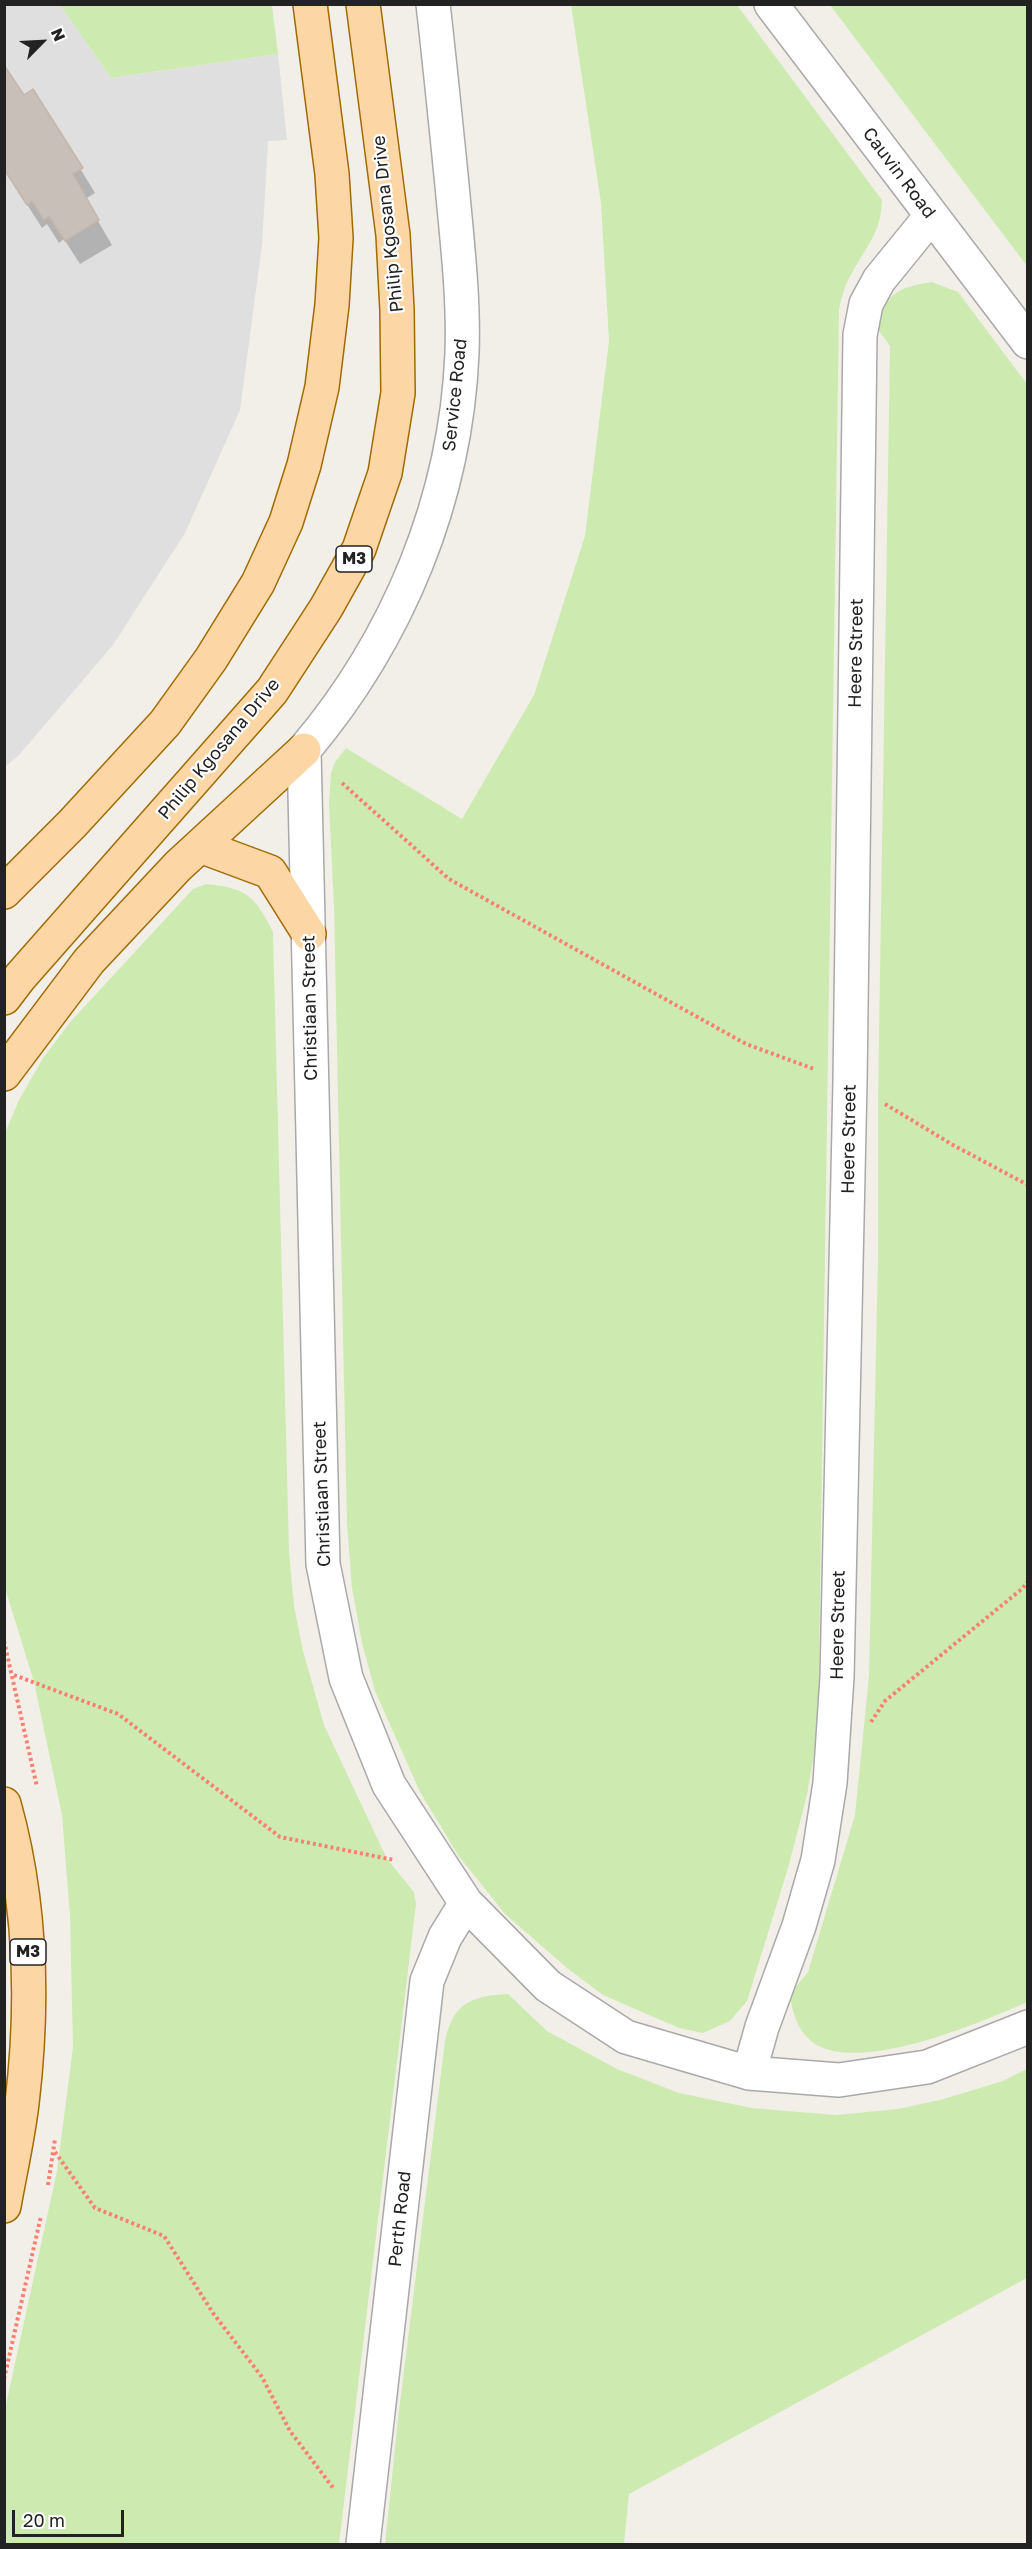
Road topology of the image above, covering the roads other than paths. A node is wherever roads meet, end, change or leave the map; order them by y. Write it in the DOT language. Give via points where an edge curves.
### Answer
graph roads {
  1 [pos="310,4"];
  2 [pos="363,4"];
  3 [pos="433,4"];
  4 [pos="771,4"];
  5 [pos="931,216"];
  6 [pos="1028,342"];
  7 [pos="304,750"];
  8 [pos="200,846"];
  9 [pos="4,892"];
  10 [pos="309,934"];
  11 [pos="4,998"];
  12 [pos="4,1074"];
  13 [pos="4,1804"];
  14 [pos="466,1903"];
  15 [pos="1028,2027"];
  16 [pos="749,2073"];
  17 [pos="4,2206"];
  18 [pos="363,2544"];
  1 -- 9 [label="main road" via="336,238 322,387 304,465 285,522 258,583 165,723"];
  2 -- 11 [label="main road, Philip Kgosana Drive / M3" via="393,235 398,393 385,473 359,549 272,691"];
  3 -- 7 [label="street, Service Road" via="462,295 462,353 447,472 435,514 395,613 365,668"];
  4 -- 5 [label="street, Cauvin Road"];
  5 -- 6 [label="street, Cauvin Road"];
  5 -- 16 [label="street, Heere Street" via="879,280 866,303 860,334 850,1082 837,1677 831,1783 818,1860"];
  7 -- 8 [label="main road"];
  7 -- 10 [label="street, Christiaan Street"];
  8 -- 10 [label="main road" via="270,872"];
  8 -- 12 [label="main road" via="89,961"];
  10 -- 14 [label="street, Christiaan Street" via="323,1564 346,1678 389,1785"];
  13 -- 17 [label="main road, M3" via="15,1842 30,1968 22,2102"];
  14 -- 16 [label="street, Christiaan Street" via="548,1986 626,2037"];
  14 -- 18 [label="street, Perth Road" via="445,1937 427,1981"];
  15 -- 16 [label="street, Christiaan Street" via="927,2067 839,2080"];
}
